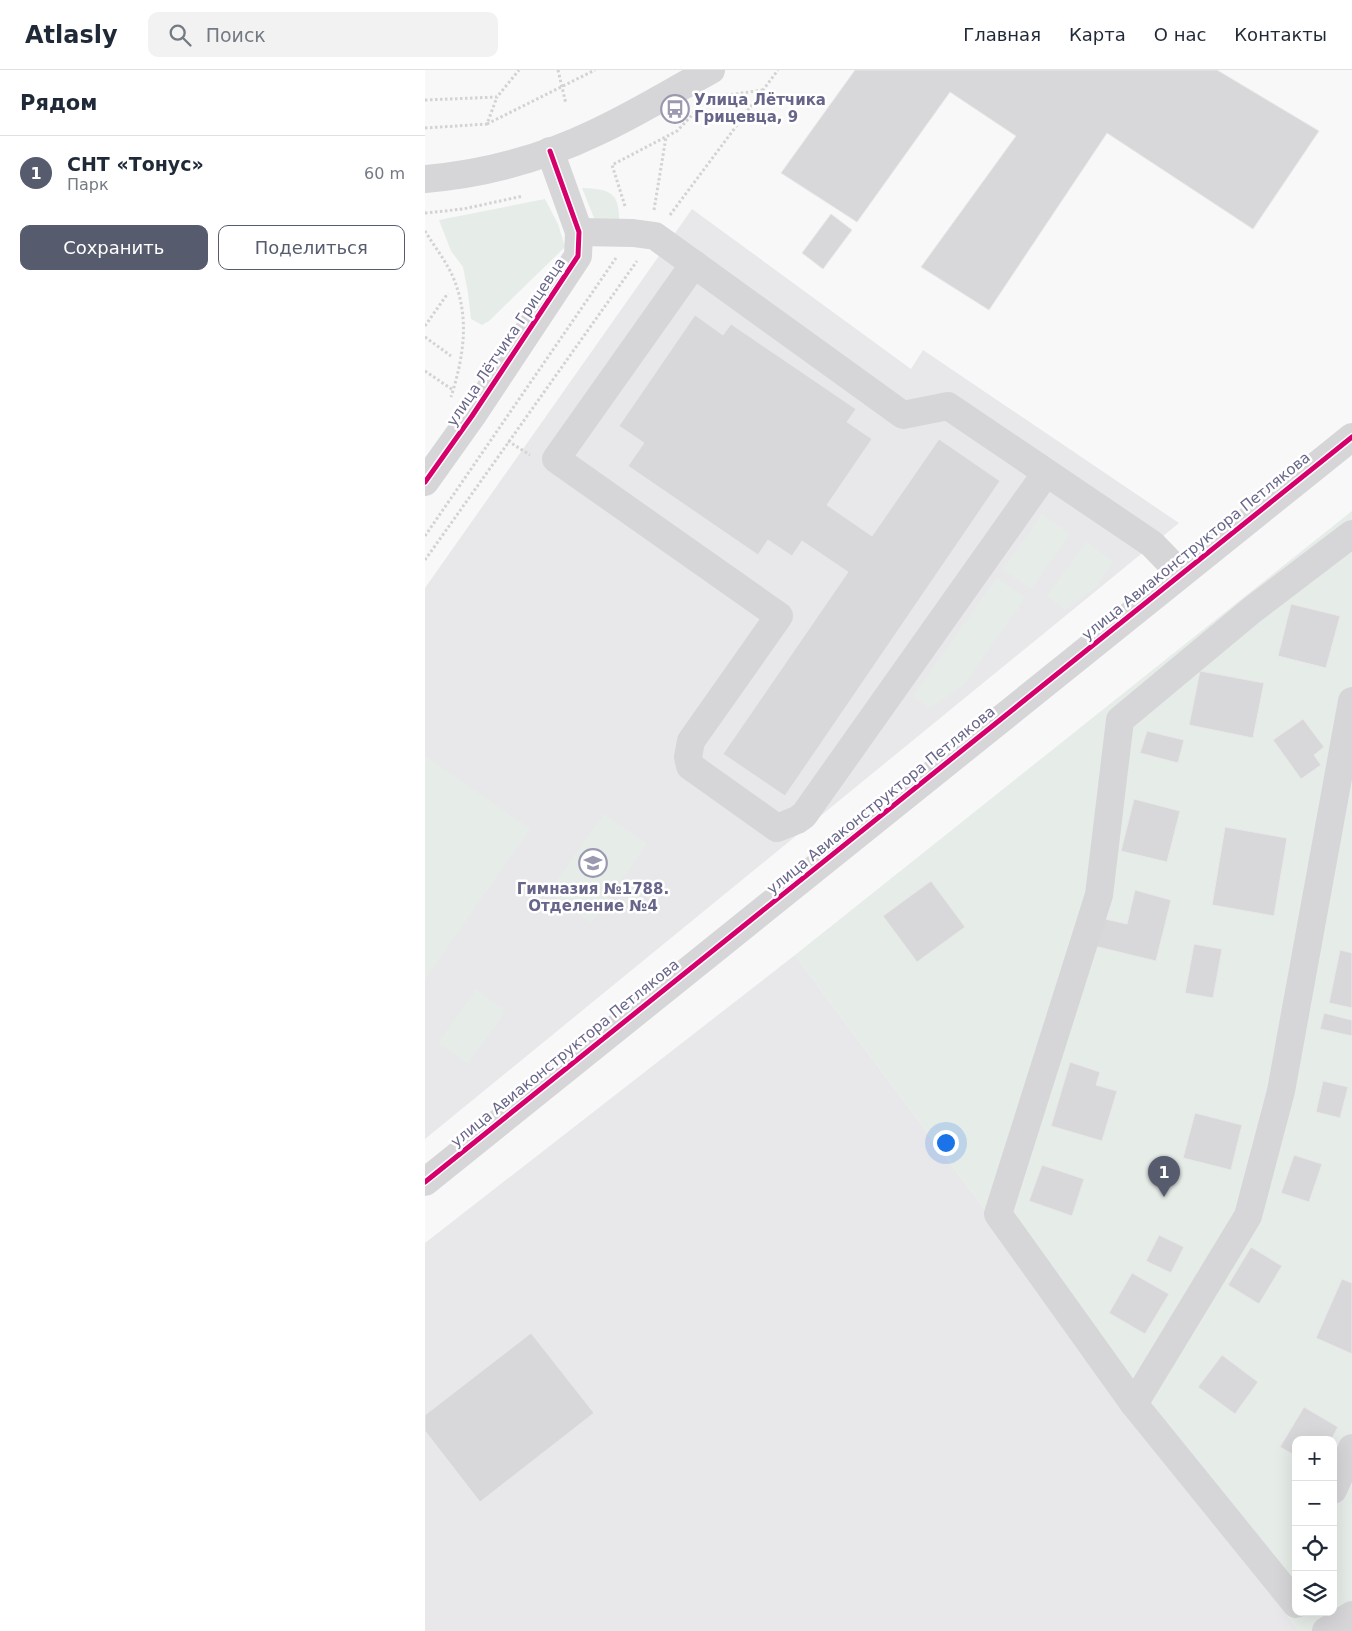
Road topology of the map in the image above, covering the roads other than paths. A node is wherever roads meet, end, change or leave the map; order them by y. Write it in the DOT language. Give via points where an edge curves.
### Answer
graph roads {
  1 [pos="711,70"];
  2 [pos="550,151"];
  3 [pos="425,179"];
  4 [pos="579,232"];
  5 [pos="694,264"];
  6 [pos="1352,437"];
  7 [pos="1035,464"];
  8 [pos="425,482"];
  9 [pos="1352,534"];
  10 [pos="1181,574"];
  11 [pos="1352,701"];
  12 [pos="425,1182"];
  13 [pos="1134,1404"];
  14 [pos="1352,1448"];
  15 [pos="1337,1481"];
  16 [pos="1292,1592"];
  17 [pos="1352,1615"];
  18 [pos="1306,1616"];
  19 [pos="1315,1631"];
  20 [pos="1326,1631"];
  1 -- 2 [label="street" via="612,125"];
  2 -- 3 [label="street" via="486,171"];
  2 -- 4 [label="street, улица Лётчика Грицевца"];
  4 -- 5 [label="street" via="644,234"];
  4 -- 8 [label="street, улица Лётчика Грицевца" via="578,256"];
  5 -- 7 [label="street" via="903,415 948,406"];
  5 -- 7 [label="street" via="556,459 779,616 691,740 688,757 690,766 777,828 804,815 1046,473"];
  6 -- 10 [label="street, улица Авиаконструктора Петлякова"];
  7 -- 10 [label="street" via="1152,544"];
  9 -- 13 [label="street" via="1252,610 1120,720 1099,895 998,1214"];
  10 -- 12 [label="street, улица Авиаконструктора Петлякова"];
  11 -- 13 [label="street" via="1281,1090 1248,1216"];
  13 -- 16 [label="street"];
  14 -- 15 [label="street"];
  17 -- 20 [label="street"];
  18 -- 19 [label="street"];
}
